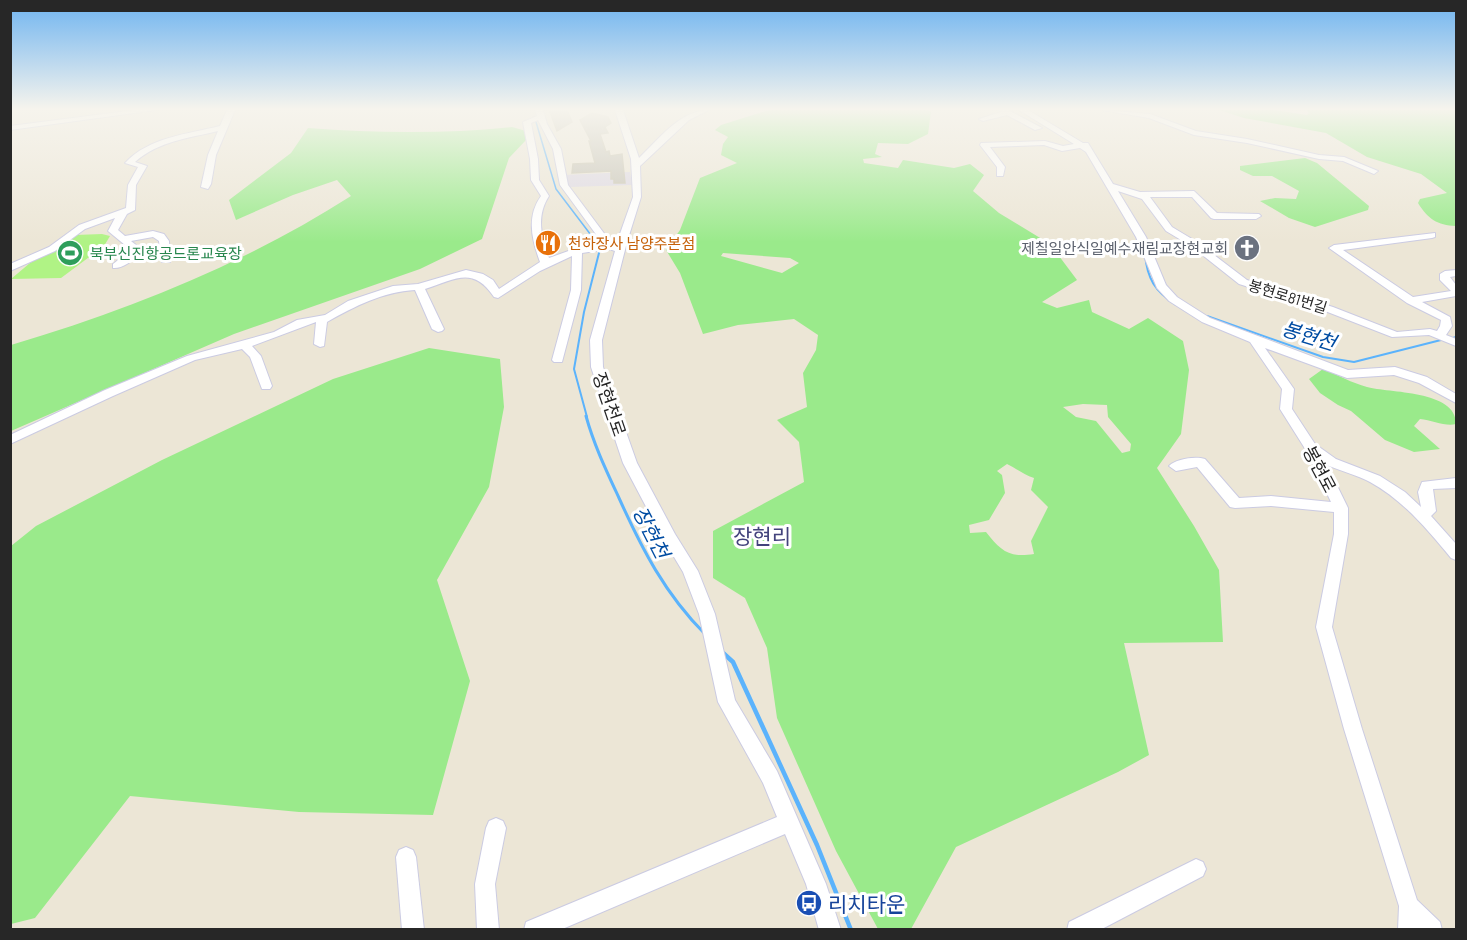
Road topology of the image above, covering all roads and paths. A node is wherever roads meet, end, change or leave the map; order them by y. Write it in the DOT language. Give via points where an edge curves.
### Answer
graph roads {
  1 [pos="139,154"];
  2 [pos="213,154"];
  3 [pos="533,154"];
  4 [pos="557,154"];
  5 [pos="635,154"];
  6 [pos="645,154"];
  7 [pos="990,154"];
  8 [pos="1090,154"];
  9 [pos="1305,154"];
  10 [pos="637,160"];
  11 [pos="1374,171"];
  12 [pos="1000,174"];
  13 [pos="1112,186"];
  14 [pos="205,187"];
  15 [pos="1139,195"];
  16 [pos="123,213"];
  17 [pos="1256,216"];
  18 [pos="1432,235"];
  19 [pos="125,239"];
  20 [pos="611,247"];
  21 [pos="581,250"];
  22 [pos="166,260"];
  23 [pos="545,262"];
  24 [pos="117,266"];
  25 [pos="10,268"];
  26 [pos="1456,273"];
  27 [pos="419,287"];
  28 [pos="1456,292"];
  29 [pos="1411,301"];
  30 [pos="322,321"];
  31 [pos="438,329"];
  32 [pos="1439,336"];
  33 [pos="1254,340"];
  34 [pos="1456,342"];
  35 [pos="320,344"];
  36 [pos="244,345"];
  37 [pos="558,360"];
  38 [pos="266,386"];
  39 [pos="1456,399"];
  40 [pos="10,440"];
  41 [pos="1306,443"];
  42 [pos="1176,466"];
  43 [pos="1456,483"];
  44 [pos="1341,508"];
  45 [pos="1419,513"];
  46 [pos="1456,554"];
  47 [pos="789,822"];
  48 [pos="496,828"];
  49 [pos="406,857"];
  50 [pos="1196,869"];
  51 [pos="1409,906"];
  52 [pos="413,930"];
  53 [pos="488,930"];
  54 [pos="534,930"];
  55 [pos="830,930"];
  56 [pos="1077,930"];
  57 [pos="1408,930"];
  58 [pos="1432,930"];
  1 -- 16 [label="street" via="129,163 143,166 132,185 130,210"];
  2 -- 14 [label="street"];
  3 -- 23 [label="street" via="535,180 545,196 539,203 536,219 537,242"];
  4 -- 20 [label="street" via="564,185"];
  5 -- 10 [label="street, 장현천로"];
  6 -- 10 [label="street"];
  7 -- 12 [label="street" via="1001,167"];
  8 -- 13 [label="street"];
  9 -- 11 [label="street" via="1344,159"];
  10 -- 20 [label="street, 장현천로" via="637,197"];
  13 -- 15 [label="street, 봉현로81번길"];
  13 -- 33 [label="street" via="1141,237 1161,286 1173,299 1206,320"];
  15 -- 17 [label="street" via="1194,194 1215,216"];
  15 -- 32 [label="street, 봉현로81번길" via="1145,197 1169,230 1243,282 1396,335 1430,332"];
  16 -- 19 [label="street" via="112,228"];
  16 -- 25 [label="street" via="81,227 52,249"];
  18 -- 29 [label="street" via="1334,248"];
  19 -- 22 [label="street" via="161,236"];
  19 -- 24 [label="street" via="136,249 135,253"];
  20 -- 21 [label="street"];
  20 -- 47 [label="street, 장현천로" via="596,340 597,367 630,463 690,571 707,614 727,702 770,777"];
  21 -- 23 [label="street"];
  21 -- 37 [label="street" via="576,290"];
  23 -- 27 [label="street" via="498,295 489,282 466,273"];
  26 -- 28 [label="street" via="1445,274 1445,280"];
  27 -- 30 [label="street" via="397,288 352,303"];
  27 -- 31 [label="street"];
  28 -- 29 [label="street"];
  29 -- 32 [label="street" via="1446,319"];
  30 -- 35 [label="street"];
  30 -- 36 [label="street" via="322,317 301,322"];
  32 -- 34 [label="street, 봉현로81번길"];
  33 -- 39 [label="street" via="1347,374 1395,371 1423,380"];
  33 -- 41 [label="street, 봉현로" via="1288,389 1286,410"];
  36 -- 38 [label="street" via="255,356"];
  36 -- 40 [label="street" via="191,358"];
  41 -- 44 [label="street, 봉현로"];
  41 -- 45 [label="street" via="1331,462 1375,479"];
  42 -- 44 [label="street" via="1200,462 1235,503 1271,501"];
  43 -- 45 [label="street" via="1427,485 1429,510"];
  44 -- 51 [label="street, 봉현로" via="1341,534 1324,627"];
  45 -- 46 [label="street"];
  47 -- 54 [label="street"];
  47 -- 55 [label="street, 장현천로" via="816,884"];
  48 -- 53 [label="street" via="485,884"];
  49 -- 52 [label="street"];
  50 -- 56 [label="street"];
  51 -- 57 [label="street"];
  51 -- 58 [label="street, 봉현로"];
}
